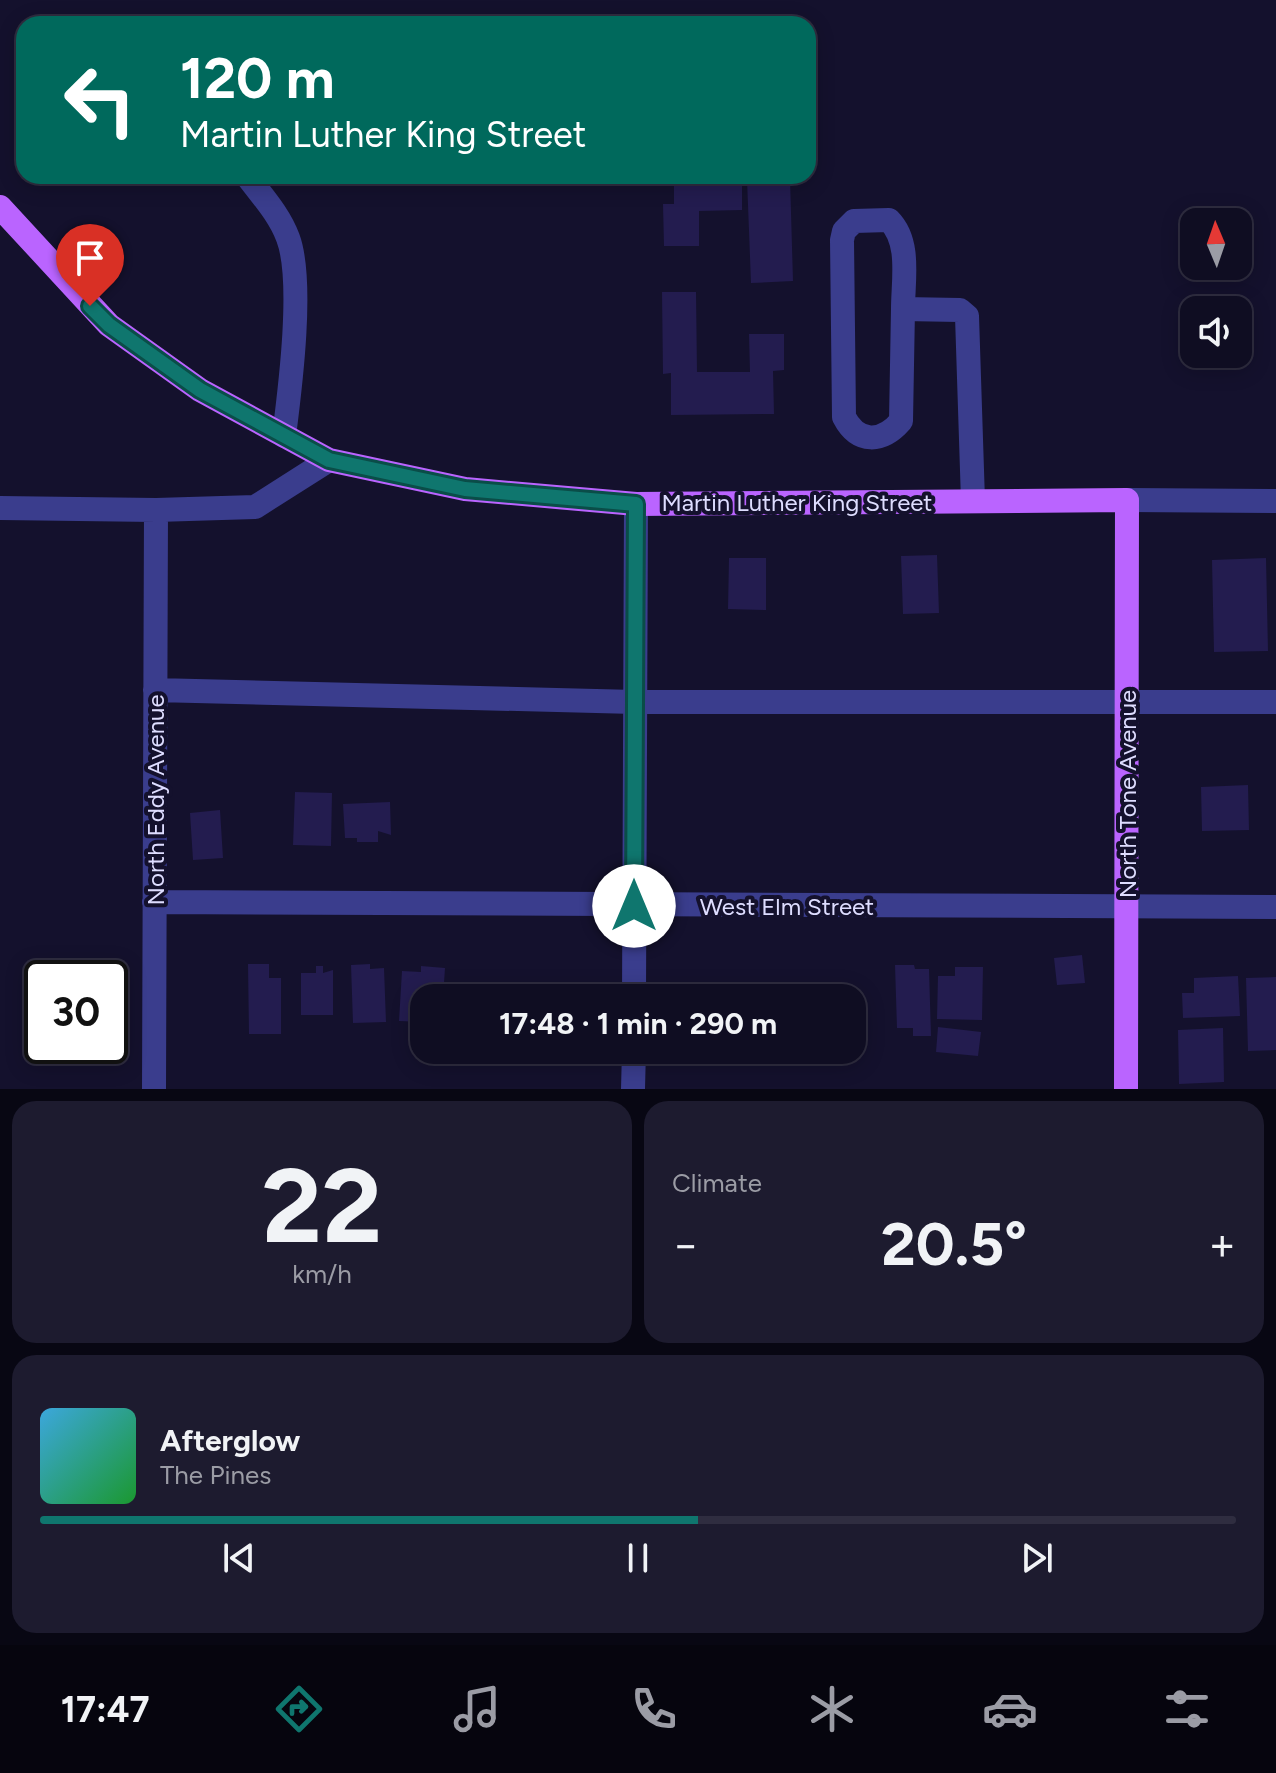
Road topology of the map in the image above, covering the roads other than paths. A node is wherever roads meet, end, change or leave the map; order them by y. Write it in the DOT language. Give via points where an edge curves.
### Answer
graph roads {
  1 [pos="253,184"];
  2 [pos="0,207"];
  3 [pos="903,309"];
  4 [pos="284,436"];
  5 [pos="329,460"];
  6 [pos="1127,500"];
  7 [pos="973,501"];
  8 [pos="1276,501"];
  9 [pos="636,504"];
  10 [pos="0,508"];
  11 [pos="156,510"];
  12 [pos="155,690"];
  13 [pos="1127,700"];
  14 [pos="635,702"];
  15 [pos="1276,702"];
  16 [pos="154,902"];
  17 [pos="634,906"];
  18 [pos="1127,906"];
  19 [pos="1276,907"];
  20 [pos="634,984"];
  21 [pos="634,1064"];
  22 [pos="154,1089"];
  23 [pos="633,1089"];
  24 [pos="1126,1089"];
  1 -- 4 [label="street" via="277,215 294,270"];
  2 -- 4 [label="main road, Martin Luther King Street" via="109,325 200,390"];
  3 -- 3 [label="street" via="901,421 879,437 858,436 844,417 842,240 854,221 889,220 897,227 903,243"];
  3 -- 7 [label="street" via="960,310 967,316"];
  4 -- 5 [label="main road, Martin Luther King Street"];
  5 -- 9 [label="main road, Martin Luther King Street" via="465,489"];
  5 -- 11 [label="street" via="255,507"];
  6 -- 7 [label="main road, Martin Luther King Street"];
  6 -- 8 [label="street, Martin Luther King Street"];
  6 -- 13 [label="main road, North Tone Avenue"];
  7 -- 9 [label="main road, Martin Luther King Street"];
  9 -- 14 [label="street"];
  10 -- 11 [label="street"];
  11 -- 12 [label="street, North Eddy Avenue"];
  12 -- 14 [label="street"];
  12 -- 16 [label="street, North Eddy Avenue"];
  13 -- 14 [label="street"];
  13 -- 15 [label="street"];
  13 -- 18 [label="main road, North Tone Avenue"];
  14 -- 17 [label="street"];
  16 -- 17 [label="street, West Elm Street"];
  16 -- 22 [label="street, North Eddy Avenue"];
  17 -- 18 [label="street, West Elm Street"];
  17 -- 20 [label="street"];
  18 -- 19 [label="street, West Elm Street"];
  18 -- 24 [label="main road, North Tone Avenue"];
  21 -- 23 [label="street"];
}
